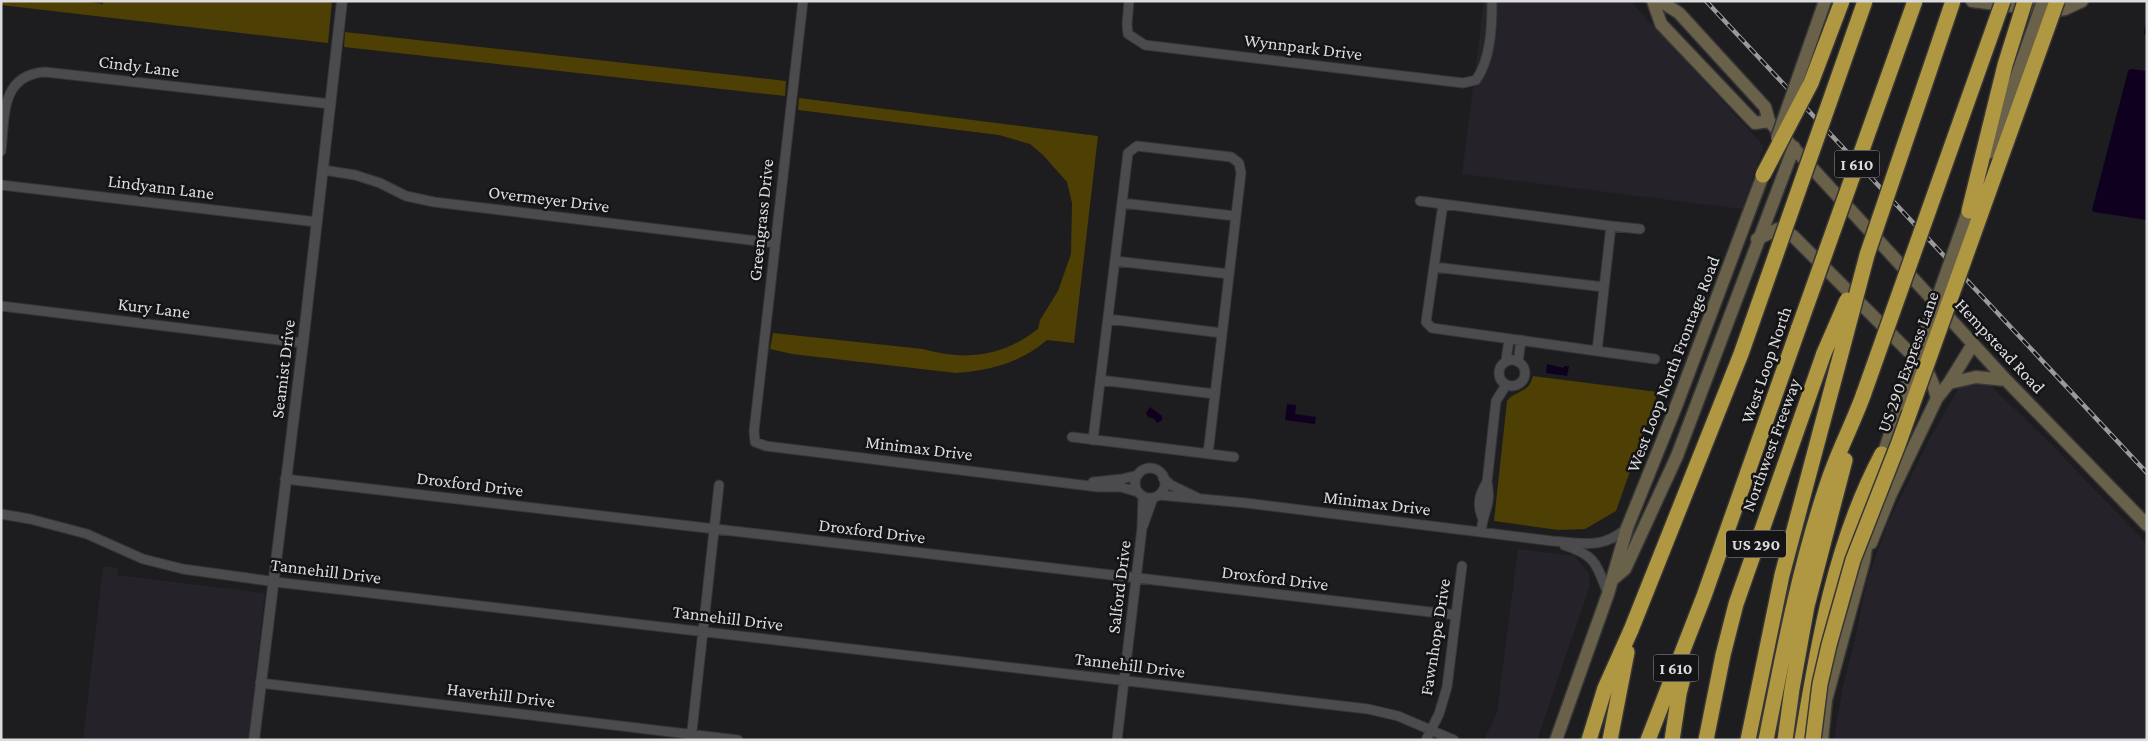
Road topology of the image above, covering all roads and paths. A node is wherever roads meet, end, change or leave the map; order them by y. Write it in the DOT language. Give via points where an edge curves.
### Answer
graph roads {
  1 [pos="342,1"];
  2 [pos="803,1"];
  3 [pos="1129,1"];
  4 [pos="1492,1"];
  5 [pos="1653,1"];
  6 [pos="1660,1"];
  7 [pos="1825,1"];
  8 [pos="1842,1"];
  9 [pos="1865,1"];
  10 [pos="1915,1"];
  11 [pos="1953,1"];
  12 [pos="1972,1"];
  13 [pos="2003,1"];
  14 [pos="2025,1"];
  15 [pos="2043,1"];
  16 [pos="2057,1"];
  17 [pos="2082,1"];
  18 [pos="331,104"];
  19 [pos="1770,121"];
  20 [pos="1794,147"];
  21 [pos="1,151"];
  22 [pos="323,170"];
  23 [pos="1763,175"];
  24 [pos="1,185"];
  25 [pos="1420,202"];
  26 [pos="1122,203"];
  27 [pos="1443,204"];
  28 [pos="1969,211"];
  29 [pos="1236,216"];
  30 [pos="317,222"];
  31 [pos="1611,226"];
  32 [pos="1640,229"];
  33 [pos="1758,239"];
  34 [pos="775,243"];
  35 [pos="1866,255"];
  36 [pos="1115,261"];
  37 [pos="1434,267"];
  38 [pos="1229,274"];
  39 [pos="1604,287"];
  40 [pos="1,306"];
  41 [pos="1108,319"];
  42 [pos="1222,333"];
  43 [pos="1509,339"];
  44 [pos="1521,340"];
  45 [pos="303,343"];
  46 [pos="1973,344"];
  47 [pos="1597,351"];
  48 [pos="1654,359"];
  49 [pos="1506,361"];
  50 [pos="1518,362"];
  51 [pos="1100,380"];
  52 [pos="2006,380"];
  53 [pos="1949,383"];
  54 [pos="1506,386"];
  55 [pos="1215,394"];
  56 [pos="1936,398"];
  57 [pos="1072,438"];
  58 [pos="1093,440"];
  59 [pos="755,442"];
  60 [pos="1208,454"];
  61 [pos="1882,454"];
  62 [pos="1234,457"];
  63 [pos="1138,475"];
  64 [pos="1164,478"];
  65 [pos="285,479"];
  66 [pos="1080,483"];
  67 [pos="719,485"];
  68 [pos="1141,494"];
  69 [pos="1156,496"];
  70 [pos="1198,498"];
  71 [pos="1,514"];
  72 [pos="2147,525"];
  73 [pos="714,528"];
  74 [pos="1142,528"];
  75 [pos="1628,528"];
  76 [pos="1481,532"];
  77 [pos="1552,541"];
  78 [pos="1864,562"];
  79 [pos="1462,566"];
  80 [pos="1136,578"];
  81 [pos="1612,580"];
  82 [pos="273,581"];
  83 [pos="1608,594"];
  84 [pos="1704,596"];
  85 [pos="1456,616"];
  86 [pos="1631,630"];
  87 [pos="703,632"];
  88 [pos="1789,659"];
  89 [pos="1124,681"];
  90 [pos="260,683"];
  91 [pos="1431,730"];
  92 [pos="691,737"];
  93 [pos="254,740"];
  94 [pos="738,740"];
  95 [pos="1117,740"];
  96 [pos="1426,740"];
  97 [pos="1454,740"];
  98 [pos="1556,740"];
  99 [pos="1589,740"];
  100 [pos="1610,740"];
  101 [pos="1648,740"];
  102 [pos="1672,740"];
  103 [pos="1706,740"];
  104 [pos="1748,740"];
  105 [pos="1766,740"];
  106 [pos="1785,740"];
  107 [pos="1802,740"];
  108 [pos="1812,740"];
  109 [pos="1822,740"];
  1 -- 18 [label="street, Seamist Drive"];
  2 -- 34 [label="street, Greengrass Drive"];
  3 -- 4 [label="street, Wynnpark Drive" via="1128,34 1145,45 1463,83 1476,80 1485,64"];
  5 -- 19 [label="main road" via="1661,24 1755,123"];
  6 -- 19 [label="main road, Hempstead Road" via="1680,13 1765,107"];
  7 -- 23 [label="main road, West Loop North Frontage Road, bridge"];
  8 -- 23 [label="highway, bridge" via="1811,84"];
  9 -- 86 [label="highway, bridge" via="1741,354"];
  10 -- 84 [label="highway, West Loop North / I 610, bridge"];
  11 -- 35 [label="highway, I 610, bridge"];
  12 -- 17 [label="main road" via="2052,11 2065,10"];
  13 -- 88 [label="highway, bridge" via="1852,427 1807,606"];
  14 -- 28 [label="highway, bridge" via="2005,65"];
  15 -- 28 [label="main road, bridge"];
  16 -- 108 [label="highway, US 290 Express Lane, bridge" via="1898,445 1853,560 1828,645"];
  18 -- 21 [label="street, Cindy Lane" via="36,72 23,77 11,91 6,105"];
  18 -- 22 [label="street, Seamist Drive"];
  19 -- 20 [label="main road, Hempstead Road"];
  20 -- 33 [label="main road"];
  20 -- 46 [label="main road, Hempstead Road"];
  22 -- 30 [label="street, Seamist Drive"];
  22 -- 34 [label="street, Overmeyer Drive" via="360,176 406,196 434,202"];
  23 -- 75 [label="main road, West Loop North Frontage Road"];
  24 -- 30 [label="street, Lindyann Lane"];
  25 -- 27 [label="street"];
  26 -- 29 [label="street"];
  26 -- 29 [label="street" via="1128,153 1137,146 1236,159 1241,168"];
  26 -- 36 [label="street"];
  27 -- 31 [label="street"];
  27 -- 37 [label="street"];
  28 -- 61 [label="main road, bridge"];
  29 -- 38 [label="street"];
  30 -- 45 [label="street, Seamist Drive"];
  31 -- 32 [label="street"];
  31 -- 39 [label="street"];
  33 -- 56 [label="main road" via="1778,229 1793,236 1926,370"];
  33 -- 81 [label="main road" via="1676,456 1625,570"];
  34 -- 59 [label="street, Greengrass Drive"];
  35 -- 103 [label="highway, Northwest Freeway / US 290, bridge" via="1824,353 1739,596 1722,655"];
  35 -- 104 [label="highway, I 610, bridge" via="1782,575"];
  36 -- 38 [label="street"];
  36 -- 41 [label="street"];
  37 -- 39 [label="street"];
  37 -- 43 [label="street" via="1426,322 1432,328"];
  38 -- 42 [label="street"];
  39 -- 47 [label="street"];
  40 -- 45 [label="street, Kury Lane"];
  41 -- 42 [label="street"];
  41 -- 51 [label="street"];
  42 -- 55 [label="street"];
  43 -- 44 [label="street"];
  43 -- 49 [label="street"];
  44 -- 47 [label="street"];
  44 -- 50 [label="street"];
  45 -- 65 [label="street, Seamist Drive"];
  46 -- 52 [label="main road, Hempstead Road"];
  46 -- 53 [label="main road"];
  47 -- 48 [label="street"];
  49 -- 50 [label="street"];
  49 -- 54 [label="street" via="1498,371"];
  50 -- 54 [label="street" via="1524,368 1523,382"];
  51 -- 55 [label="street"];
  51 -- 58 [label="street"];
  52 -- 53 [label="main road" via="1976,377"];
  52 -- 72 [label="main road, Hempstead Road"];
  53 -- 56 [label="main road"];
  54 -- 76 [label="street" via="1496,401 1487,482 1490,495 1488,509 1482,517"];
  55 -- 60 [label="street"];
  56 -- 78 [label="main road" via="1890,496"];
  57 -- 58 [label="street"];
  58 -- 60 [label="street"];
  59 -- 66 [label="street, Minimax Drive" via="766,446"];
  60 -- 62 [label="street"];
  61 -- 78 [label="main road"];
  61 -- 107 [label="highway" via="1868,480 1841,556 1824,621"];
  63 -- 64 [label="street" via="1151,469"];
  63 -- 66 [label="street, Minimax Drive"];
  63 -- 68 [label="street" via="1135,484"];
  64 -- 69 [label="street" via="1164,487"];
  64 -- 70 [label="street, Minimax Drive"];
  65 -- 73 [label="street, Droxford Drive"];
  65 -- 82 [label="street, Seamist Drive"];
  66 -- 68 [label="street, Minimax Drive" via="1121,487"];
  67 -- 73 [label="street"];
  68 -- 69 [label="street"];
  68 -- 74 [label="street, Salford Drive"];
  69 -- 70 [label="street, Minimax Drive"];
  69 -- 74 [label="street, Salford Drive"];
  70 -- 76 [label="street, Minimax Drive"];
  71 -- 82 [label="street, Tannehill Drive" via="87,534 144,559 167,565"];
  73 -- 80 [label="street, Droxford Drive"];
  73 -- 87 [label="street"];
  74 -- 80 [label="street, Salford Drive"];
  75 -- 77 [label="street, Minimax Drive" via="1608,541 1596,544"];
  75 -- 81 [label="main road, West Loop North Frontage Road"];
  76 -- 77 [label="street, Minimax Drive"];
  77 -- 83 [label="street, Minimax Drive" via="1588,555"];
  78 -- 109 [label="main road" via="1826,700"];
  79 -- 85 [label="street, Fawnhope Drive"];
  80 -- 85 [label="street, Droxford Drive"];
  80 -- 89 [label="street, Salford Drive"];
  81 -- 83 [label="main road, West Loop North Frontage Road"];
  82 -- 87 [label="street, Tannehill Drive"];
  82 -- 90 [label="street, Seamist Drive"];
  83 -- 98 [label="main road, West Loop North Frontage Road"];
  84 -- 101 [label="highway, West Loop North / I 610"];
  84 -- 102 [label="highway" via="1679,694"];
  85 -- 91 [label="street, Fawnhope Drive" via="1447,687"];
  86 -- 99 [label="highway" via="1605,688"];
  86 -- 100 [label="highway"];
  87 -- 89 [label="street, Tannehill Drive"];
  87 -- 92 [label="street"];
  88 -- 105 [label="highway"];
  88 -- 106 [label="highway"];
  89 -- 91 [label="street, Tannehill Drive" via="1368,709 1398,716"];
  89 -- 95 [label="street, Salford Drive"];
  90 -- 92 [label="street, Haverhill Drive"];
  90 -- 93 [label="street, Seamist Drive"];
  91 -- 96 [label="street, Fawnhope Drive"];
  91 -- 97 [label="street, Tannehill Drive"];
  92 -- 94 [label="street, Haverhill Drive"];
}
